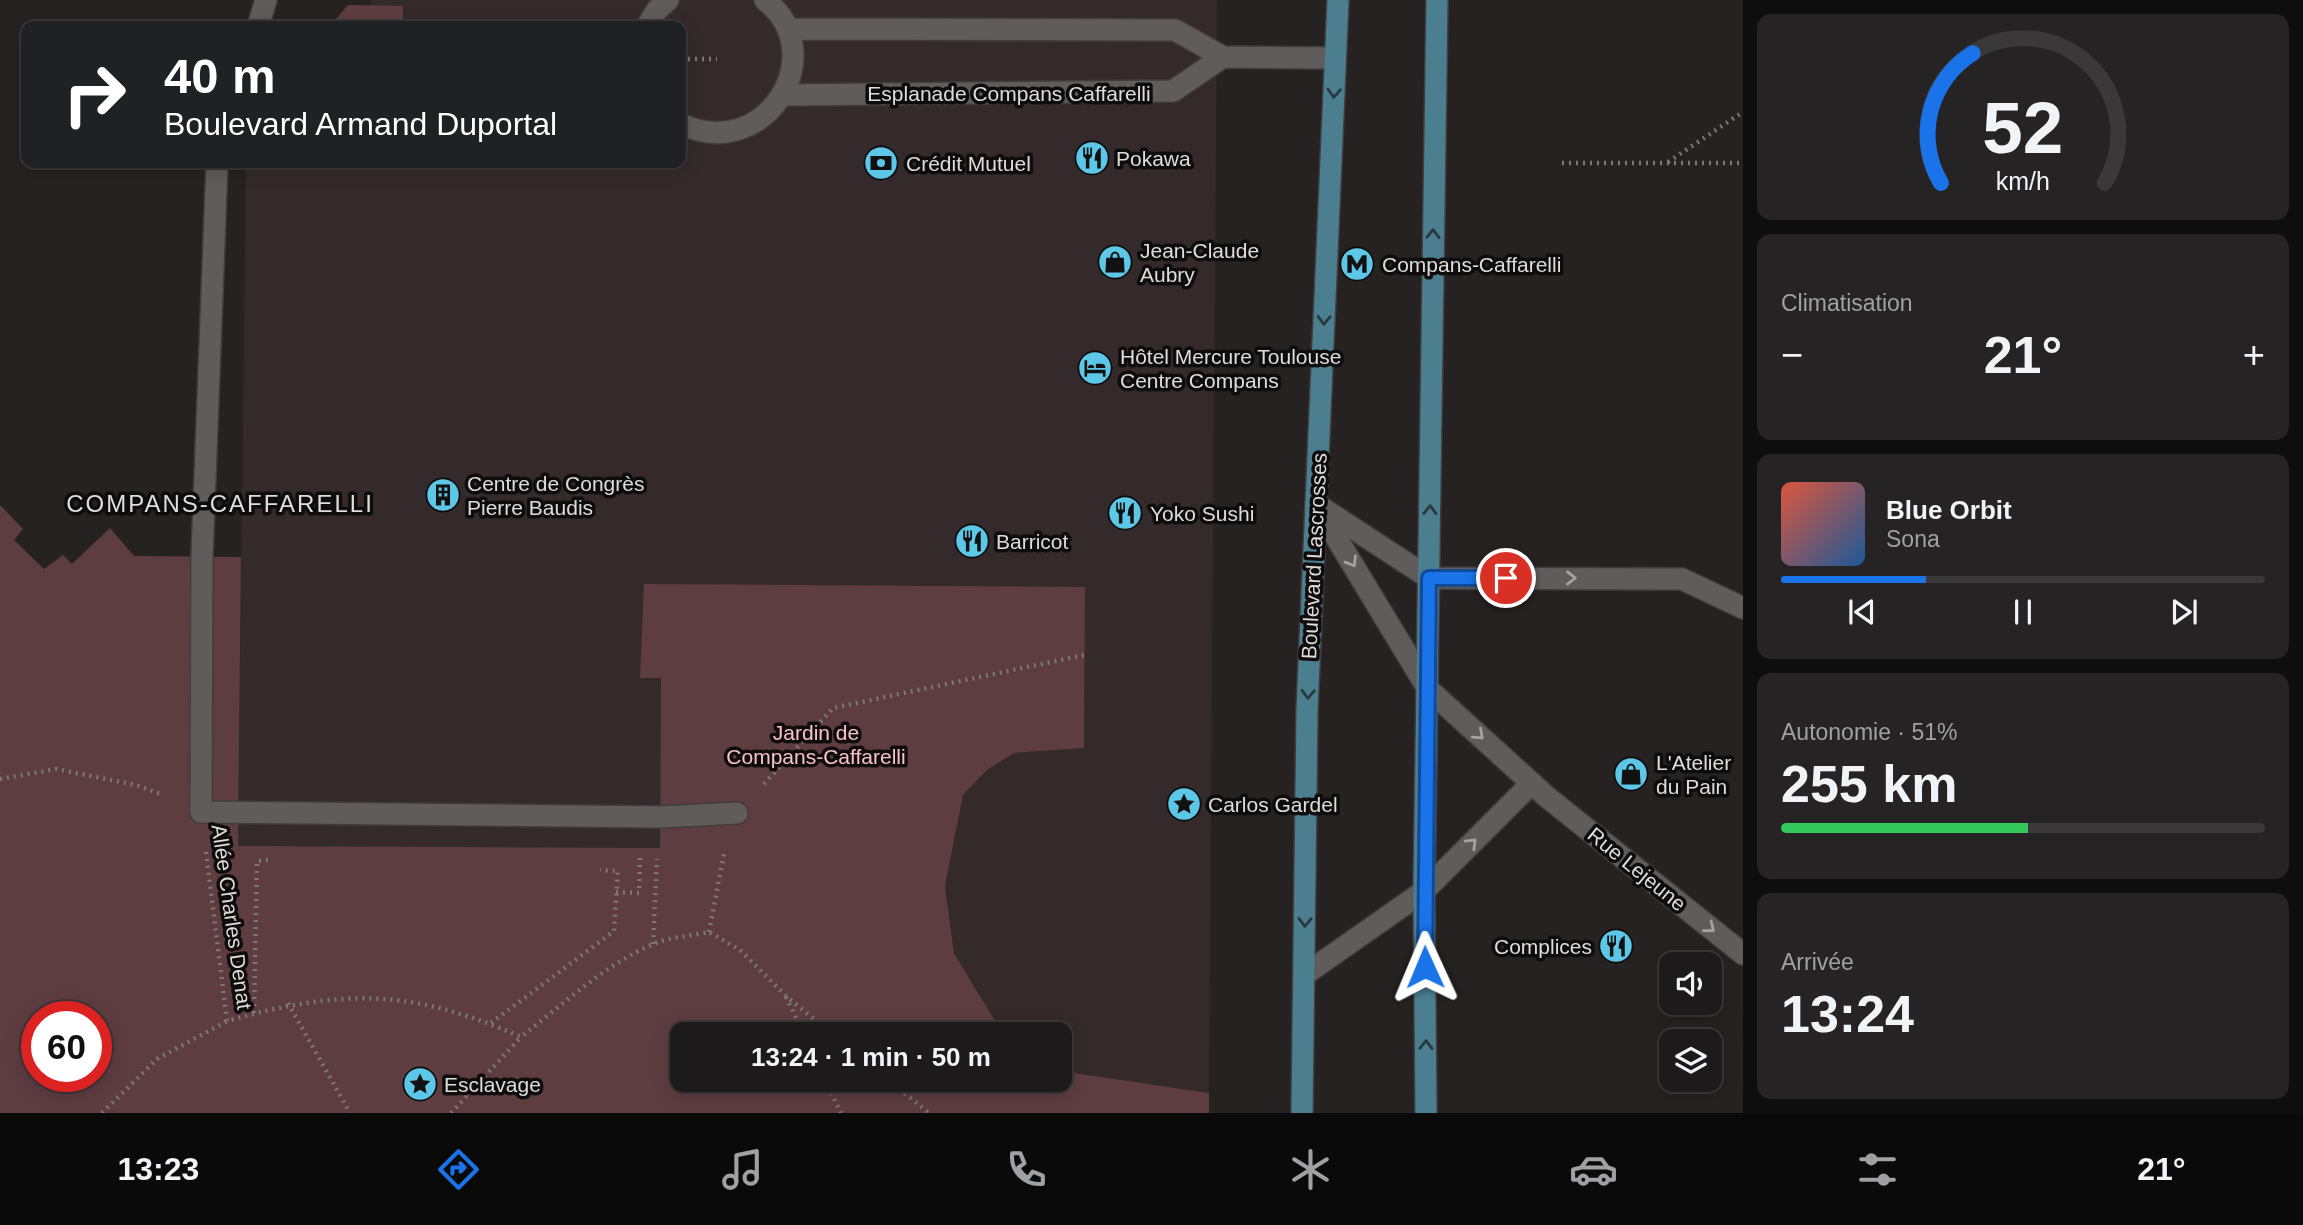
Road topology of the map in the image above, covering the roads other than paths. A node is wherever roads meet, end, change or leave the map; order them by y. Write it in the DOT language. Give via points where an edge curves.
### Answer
graph roads {
  1 [pos="266,0"];
  2 [pos="667,0"];
  3 [pos="765,0"];
  4 [pos="1338,0"];
  5 [pos="1437,0"];
  6 [pos="260,21"];
  7 [pos="651,21"];
  8 [pos="788,29"];
  9 [pos="1223,57"];
  10 [pos="1335,58"];
  11 [pos="784,95"];
  12 [pos="686,126"];
  13 [pos="217,168"];
  14 [pos="1316,504"];
  15 [pos="1429,578"];
  16 [pos="1743,608"];
  17 [pos="1428,689"];
  18 [pos="1532,783"];
  19 [pos="737,813"];
  20 [pos="1424,891"];
  21 [pos="1743,954"];
  22 [pos="1304,975"];
  23 [pos="1302,1113"];
  24 [pos="1426,1113"];
  1 -- 6 [label="street"];
  2 -- 7 [label="street"];
  3 -- 8 [label="street"];
  4 -- 10 [label="main road, Boulevard Lascrosses"];
  15 -- 5 [label="main road, one-way"];
  8 -- 9 [label="street" via="1175,30"];
  8 -- 11 [label="street" via="793,62"];
  9 -- 10 [label="street"];
  9 -- 11 [label="street, Esplanade Compans Caffarelli" via="1172,91"];
  10 -- 14 [label="main road, Boulevard Lascrosses, one-way"];
  11 -- 12 [label="street" via="762,120 732,134 698,132"];
  13 -- 19 [label="street" via="202,556 201,812 660,817"];
  14 -- 15 [label="street"];
  14 -- 17 [label="street, Rue Lejeune, one-way"];
  14 -- 22 [label="main road, Boulevard Lascrosses, one-way" via="1307,710"];
  15 -- 16 [label="street, one-way" via="1682,579"];
  15 -- 17 [label="main road"];
  17 -- 18 [label="street, Rue Lejeune, one-way"];
  17 -- 20 [label="main road"];
  20 -- 18 [label="street, one-way"];
  18 -- 21 [label="street, Rue Lejeune, one-way"];
  20 -- 22 [label="street"];
  24 -- 20 [label="main road, one-way"];
  22 -- 23 [label="main road, Boulevard Lascrosses"];
}
